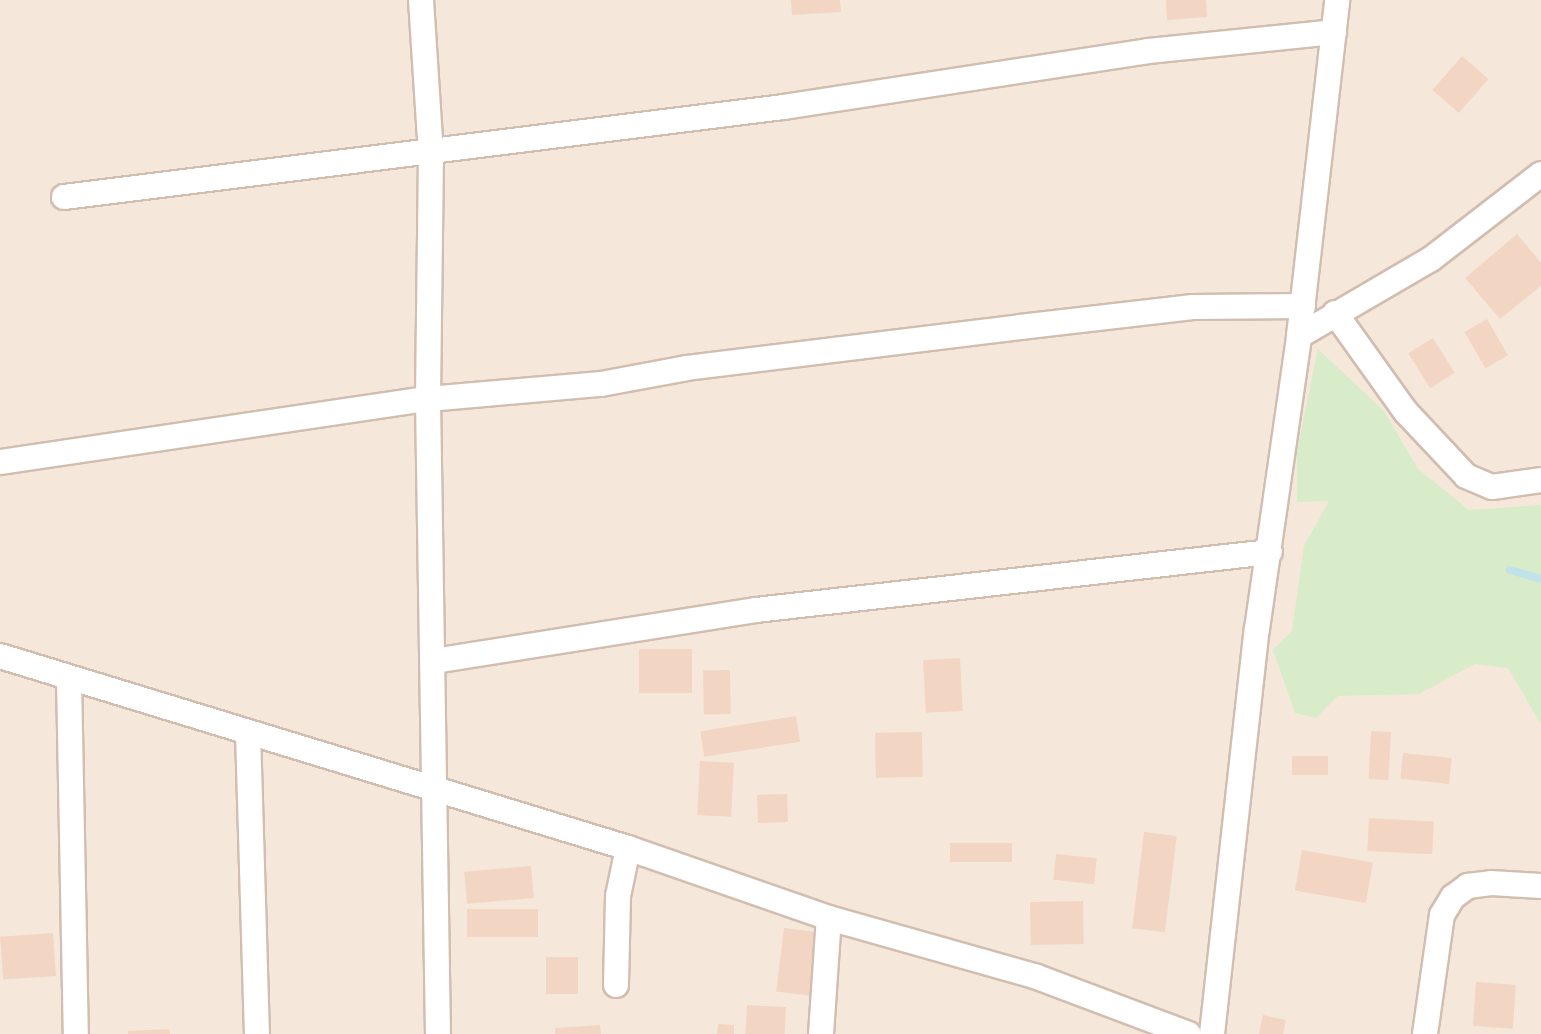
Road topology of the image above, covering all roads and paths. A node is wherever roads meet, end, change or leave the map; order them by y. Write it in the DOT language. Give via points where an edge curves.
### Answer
graph roads {
  1 [pos="421,0"];
  2 [pos="1337,0"];
  3 [pos="1334,32"];
  4 [pos="431,153"];
  5 [pos="1541,174"];
  6 [pos="64,197"];
  7 [pos="1303,306"];
  8 [pos="1335,313"];
  9 [pos="1300,336"];
  10 [pos="428,399"];
  11 [pos="0,462"];
  12 [pos="1541,480"];
  13 [pos="1270,552"];
  14 [pos="0,656"];
  15 [pos="434,661"];
  16 [pos="69,679"];
  17 [pos="248,733"];
  18 [pos="435,791"];
  19 [pos="628,848"];
  20 [pos="1541,886"];
  21 [pos="830,918"];
  22 [pos="615,985"];
  23 [pos="76,1034"];
  24 [pos="257,1034"];
  25 [pos="438,1034"];
  26 [pos="821,1034"];
  27 [pos="1189,1034"];
  28 [pos="1212,1034"];
  29 [pos="1425,1034"];
  1 -- 4 [label="street"];
  2 -- 3 [label="street"];
  3 -- 4 [label="street" via="1148,51 783,107"];
  3 -- 7 [label="street"];
  4 -- 6 [label="street"];
  4 -- 10 [label="street"];
  5 -- 8 [label="street" via="1431,259"];
  7 -- 9 [label="street"];
  7 -- 10 [label="street" via="1193,307 687,368 601,384"];
  8 -- 9 [label="street"];
  8 -- 12 [label="street" via="1406,412 1466,476 1492,487"];
  9 -- 13 [label="street"];
  10 -- 11 [label="street"];
  10 -- 15 [label="street"];
  13 -- 15 [label="street" via="755,611"];
  13 -- 28 [label="street" via="1257,628"];
  14 -- 16 [label="street"];
  15 -- 18 [label="street"];
  16 -- 17 [label="street"];
  16 -- 23 [label="street"];
  17 -- 18 [label="street"];
  17 -- 24 [label="street"];
  18 -- 19 [label="street"];
  18 -- 25 [label="street" via="432,843"];
  19 -- 21 [label="street"];
  19 -- 22 [label="street" via="618,896"];
  20 -- 29 [label="street" via="1491,883 1468,887 1453,897 1442,915"];
  21 -- 26 [label="street"];
  21 -- 27 [label="street" via="1037,977"];
}
